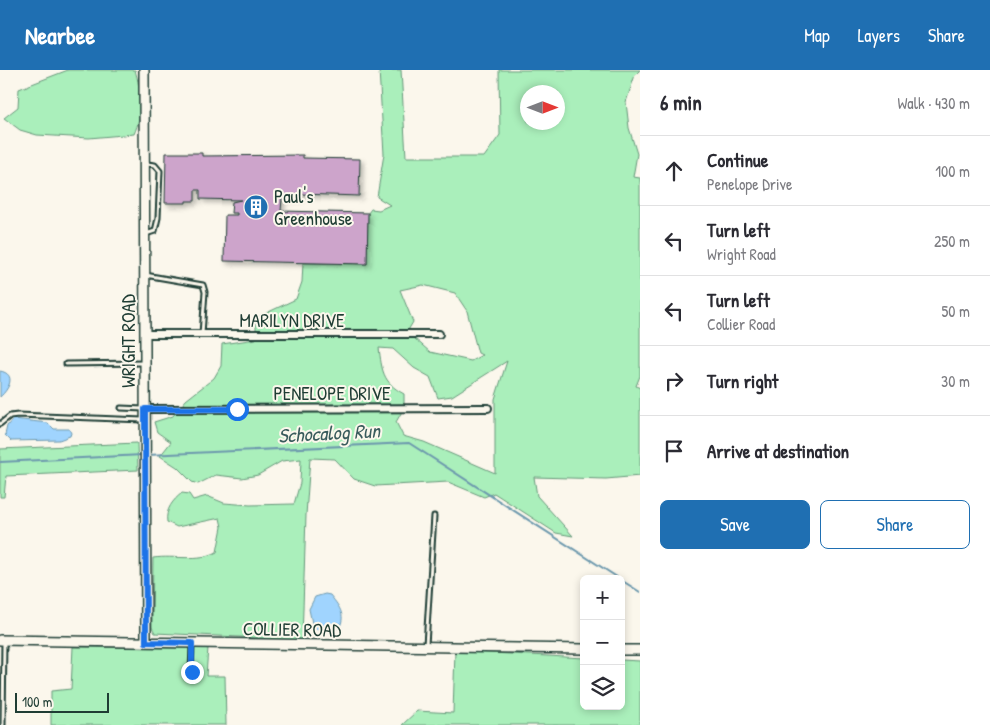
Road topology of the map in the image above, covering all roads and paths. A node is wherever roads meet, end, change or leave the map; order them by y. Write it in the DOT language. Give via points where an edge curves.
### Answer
graph roads {
  1 [pos="144,70"];
  2 [pos="143,163"];
  3 [pos="144,234"];
  4 [pos="144,275"];
  5 [pos="145,334"];
  6 [pos="439,334"];
  7 [pos="202,335"];
  8 [pos="145,363"];
  9 [pos="66,364"];
  10 [pos="121,408"];
  11 [pos="488,408"];
  12 [pos="145,409"];
  13 [pos="145,420"];
  14 [pos="0,424"];
  15 [pos="434,516"];
  16 [pos="2,640"];
  17 [pos="146,642"];
  18 [pos="192,643"];
  19 [pos="426,648"];
  20 [pos="580,650"];
  21 [pos="625,650"];
  22 [pos="640,650"];
  23 [pos="192,672"];
  24 [pos="3,725"];
  1 -- 2 [label="street, WRIGHT ROAD"];
  2 -- 3 [label="street, WRIGHT ROAD"];
  2 -- 3 [label="lane" via="154,165 160,171 155,231"];
  3 -- 4 [label="street, WRIGHT ROAD"];
  4 -- 5 [label="street, WRIGHT ROAD"];
  4 -- 7 [label="lane" via="203,285"];
  5 -- 7 [label="street, MARILYN DRIVE"];
  5 -- 8 [label="street, WRIGHT ROAD"];
  6 -- 7 [label="street, MARILYN DRIVE"];
  8 -- 9 [label="lane"];
  8 -- 12 [label="street, WRIGHT ROAD"];
  10 -- 12 [label="lane"];
  11 -- 12 [label="street, PENELOPE DRIVE"];
  12 -- 13 [label="street, WRIGHT ROAD"];
  13 -- 14 [label="lane" via="18,415 10,416"];
  13 -- 17 [label="street, WRIGHT ROAD"];
  15 -- 19 [label="lane"];
  16 -- 17 [label="street, COLLIER ROAD"];
  16 -- 24 [label="lane"];
  17 -- 18 [label="street, COLLIER ROAD"];
  18 -- 19 [label="street, COLLIER ROAD"];
  18 -- 23 [label="lane"];
  19 -- 20 [label="street, COLLIER ROAD"];
  21 -- 22 [label="street"];
}
